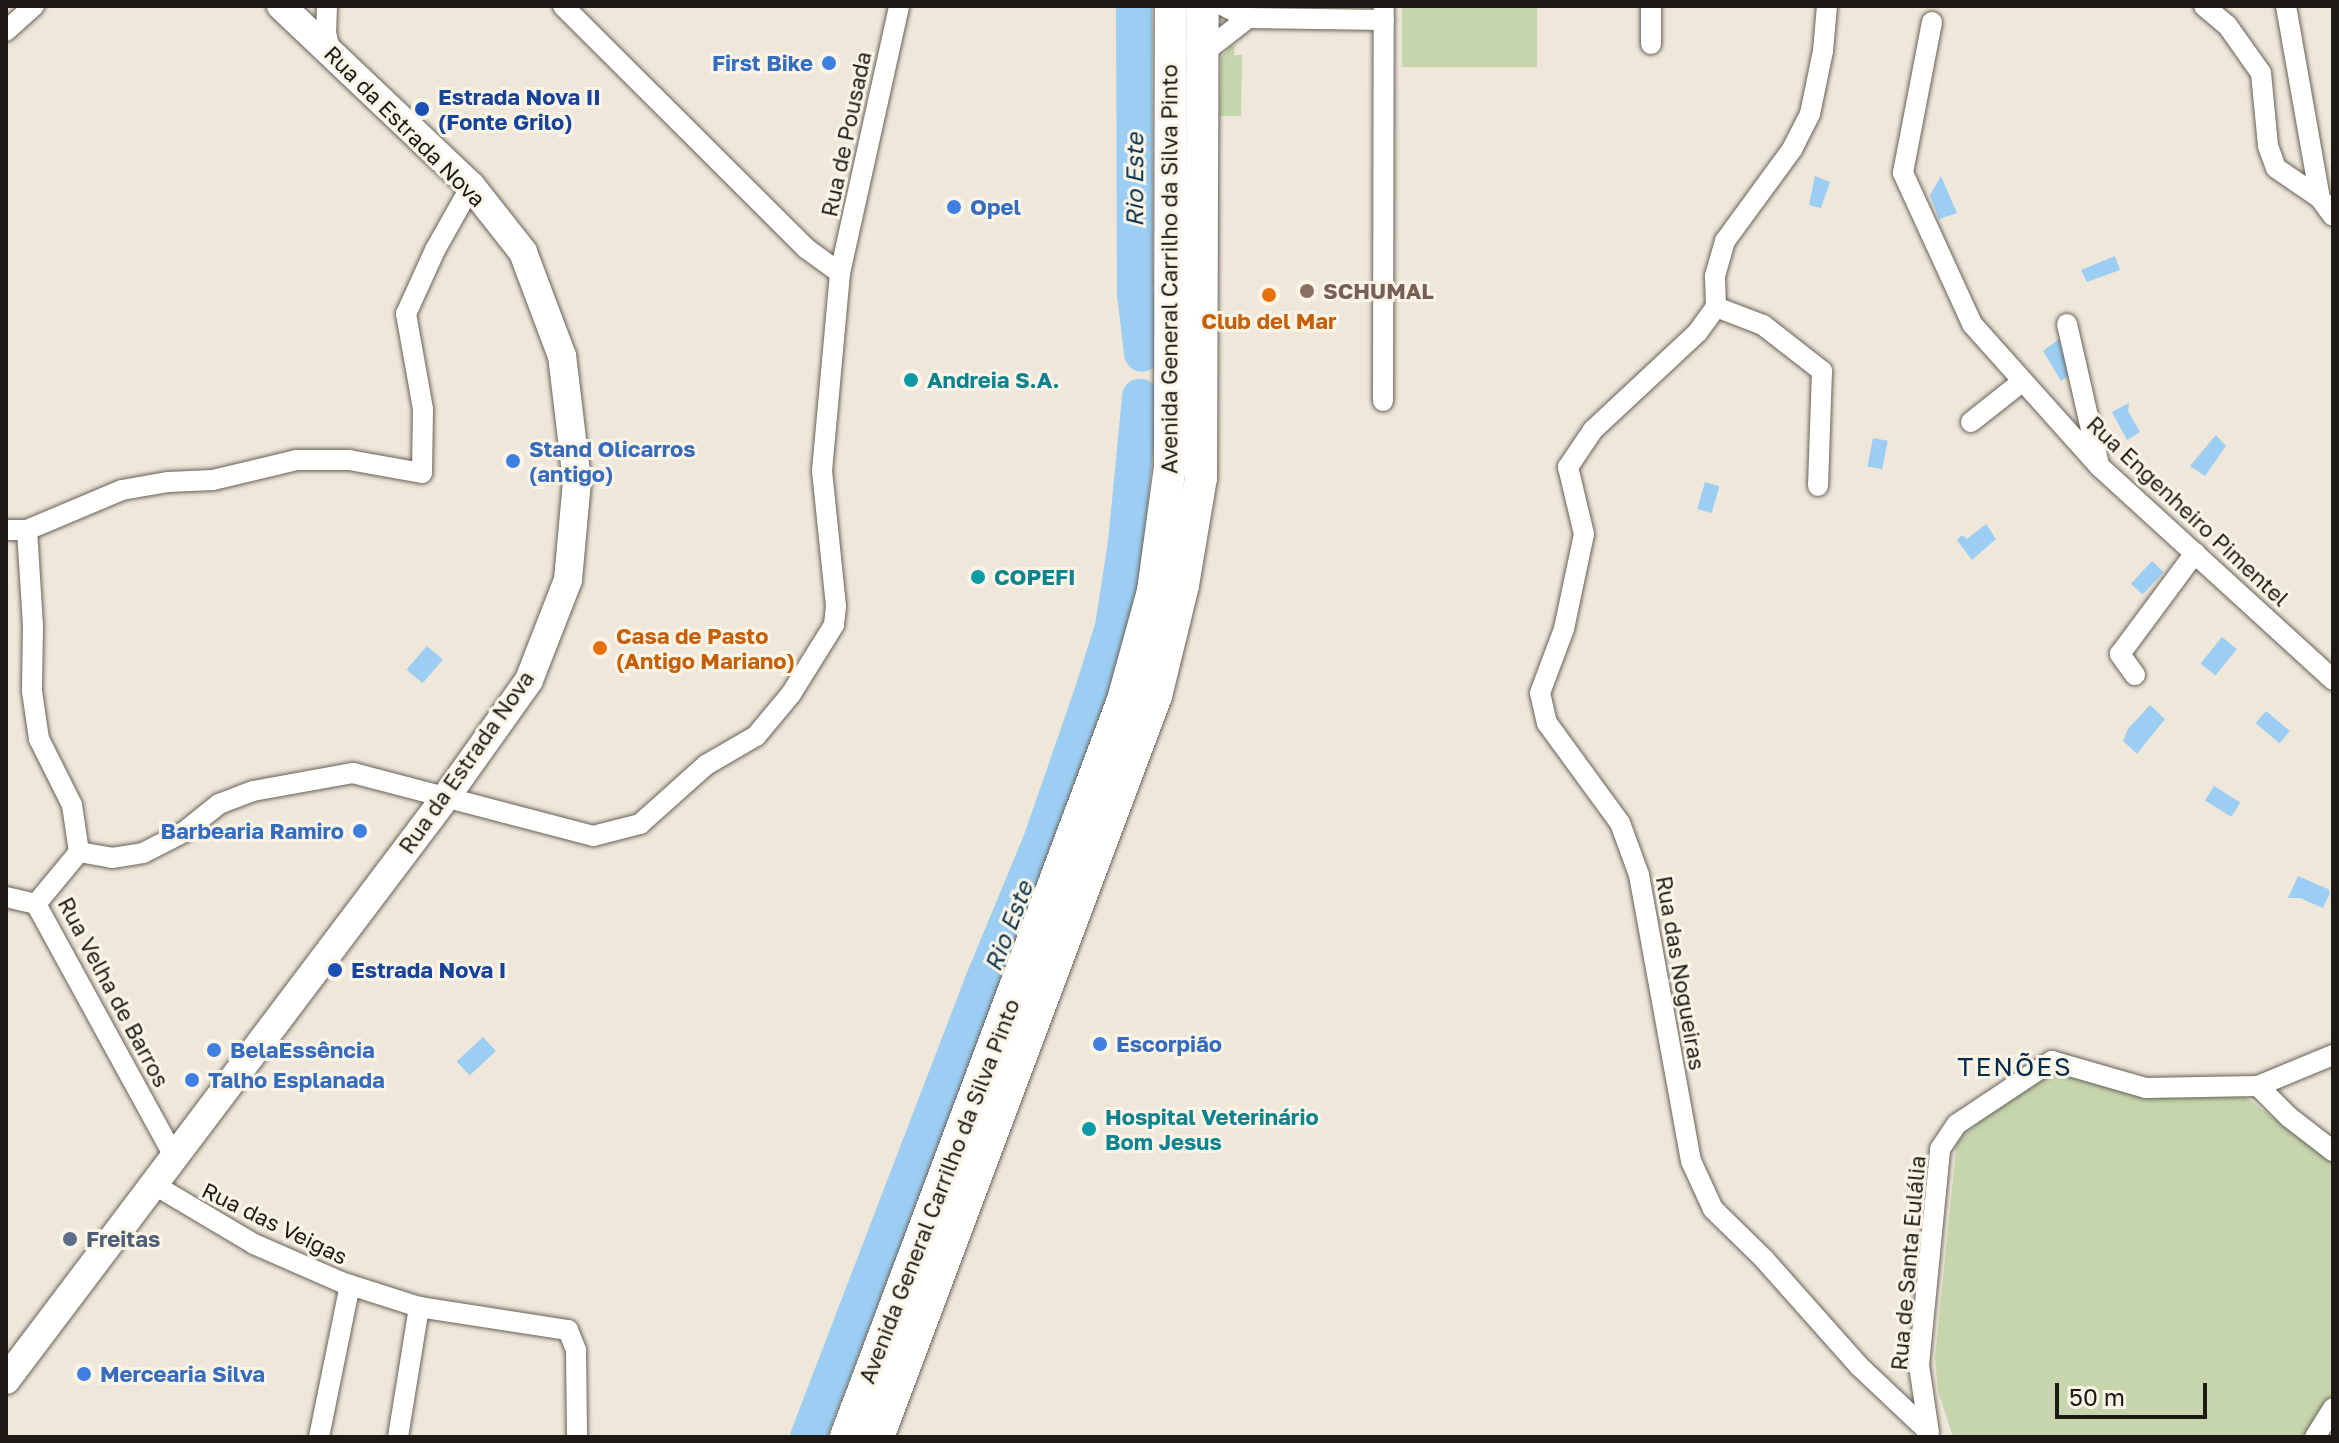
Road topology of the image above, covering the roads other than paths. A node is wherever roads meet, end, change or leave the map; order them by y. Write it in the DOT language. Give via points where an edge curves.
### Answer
graph roads {
  1 [pos="34,6"];
  2 [pos="327,6"];
  3 [pos="563,6"];
  4 [pos="899,6"];
  5 [pos="1171,6"];
  6 [pos="1203,6"];
  7 [pos="1224,6"];
  8 [pos="1651,6"];
  9 [pos="1827,6"];
  10 [pos="2204,6"];
  11 [pos="2286,6"];
  12 [pos="292,12"];
  13 [pos="1384,13"];
  14 [pos="1248,18"];
  15 [pos="1932,22"];
  16 [pos="6,31"];
  17 [pos="1651,44"];
  18 [pos="331,53"];
  19 [pos="1203,53"];
  20 [pos="471,186"];
  21 [pos="2320,198"];
  22 [pos="2333,216"];
  23 [pos="840,273"];
  24 [pos="1716,307"];
  25 [pos="2067,324"];
  26 [pos="2023,381"];
  27 [pos="1383,401"];
  28 [pos="1971,422"];
  29 [pos="2099,466"];
  30 [pos="1818,486"];
  31 [pos="16,530"];
  32 [pos="2195,553"];
  33 [pos="2135,675"];
  34 [pos="2333,680"];
  35 [pos="446,797"];
  36 [pos="79,852"];
  37 [pos="6,897"];
  38 [pos="36,904"];
  39 [pos="2333,1055"];
  40 [pos="2258,1086"];
  41 [pos="2333,1151"];
  42 [pos="174,1156"];
  43 [pos="153,1184"];
  44 [pos="350,1285"];
  45 [pos="419,1307"];
  46 [pos="6,1380"];
  47 [pos="2333,1408"];
  48 [pos="1929,1434"];
  49 [pos="319,1437"];
  50 [pos="398,1437"];
  51 [pos="577,1437"];
  52 [pos="846,1437"];
  53 [pos="878,1437"];
  54 [pos="2315,1437"];
  1 -- 16 [label="street"];
  2 -- 18 [label="street"];
  3 -- 23 [label="street" via="807,249"];
  4 -- 23 [label="street, Rua de Pousada"];
  5 -- 52 [label="main road, Avenida General Carrilho da Silva Pinto" via="1170,467 1153,591 1123,700"];
  6 -- 19 [label="main road, Avenida General Carrilho da Silva Pinto"];
  7 -- 14 [label="street"];
  8 -- 17 [label="street"];
  9 -- 24 [label="street" via="1810,114 1793,148 1725,241 1715,277"];
  10 -- 21 [label="street" via="2227,25 2261,73 2268,146 2276,168"];
  11 -- 21 [label="street"];
  12 -- 18 [label="main road, Rua da Estrada Nova"];
  13 -- 14 [label="street"];
  13 -- 27 [label="street"];
  14 -- 19 [label="street"];
  15 -- 26 [label="street, Rua Engenheiro Pimentel" via="1903,173 1972,324"];
  18 -- 20 [label="main road, Rua da Estrada Nova"];
  19 -- 53 [label="main road, Avenida General Carrilho da Silva Pinto" via="1201,478 1183,585 1151,710"];
  20 -- 31 [label="street" via="406,314 423,409 422,473 349,460 296,460 213,480 122,490"];
  20 -- 35 [label="main road, Rua da Estrada Nova" via="523,252 562,356 577,481 568,580 529,680"];
  21 -- 22 [label="street"];
  23 -- 35 [label="street, Rua de Pousada" via="822,471 834,625 791,694 756,736 706,765 640,824 593,836"];
  24 -- 30 [label="street" via="1763,325 1822,371"];
  24 -- 48 [label="street, Rua das Nogueiras" via="1698,332 1593,430 1568,467 1584,534 1564,629 1540,693 1547,723 1620,823 1639,875 1691,1161 1713,1209"];
  25 -- 29 [label="street"];
  26 -- 28 [label="street"];
  26 -- 29 [label="street, Rua Engenheiro Pimentel"];
  29 -- 32 [label="street, Rua Engenheiro Pimentel"];
  31 -- 36 [label="street" via="33,625 32,691 39,739 72,805"];
  32 -- 33 [label="street" via="2120,654"];
  32 -- 34 [label="street, Rua Engenheiro Pimentel"];
  35 -- 36 [label="street, Rua de Pousada" via="353,773 253,791 219,804 184,832 143,853 112,858"];
  35 -- 42 [label="main road, Rua da Estrada Nova"];
  36 -- 38 [label="street, Rua Velha de Barros"];
  37 -- 38 [label="street"];
  38 -- 42 [label="street, Rua Velha de Barros"];
  39 -- 40 [label="street, Rua de Santa Eulália"];
  40 -- 41 [label="street"];
  40 -- 48 [label="street, Rua de Santa Eulália" via="2146,1088 2052,1061 1957,1124 1940,1149 1921,1350"];
  42 -- 43 [label="main road, Rua da Estrada Nova"];
  43 -- 44 [label="street, Rua das Veigas" via="254,1244"];
  43 -- 46 [label="main road, Rua da Estrada Nova"];
  44 -- 45 [label="street, Rua das Veigas"];
  44 -- 49 [label="street"];
  45 -- 50 [label="street"];
  45 -- 51 [label="street, Rua das Veigas" via="568,1330 576,1350"];
  47 -- 54 [label="street"];
}
